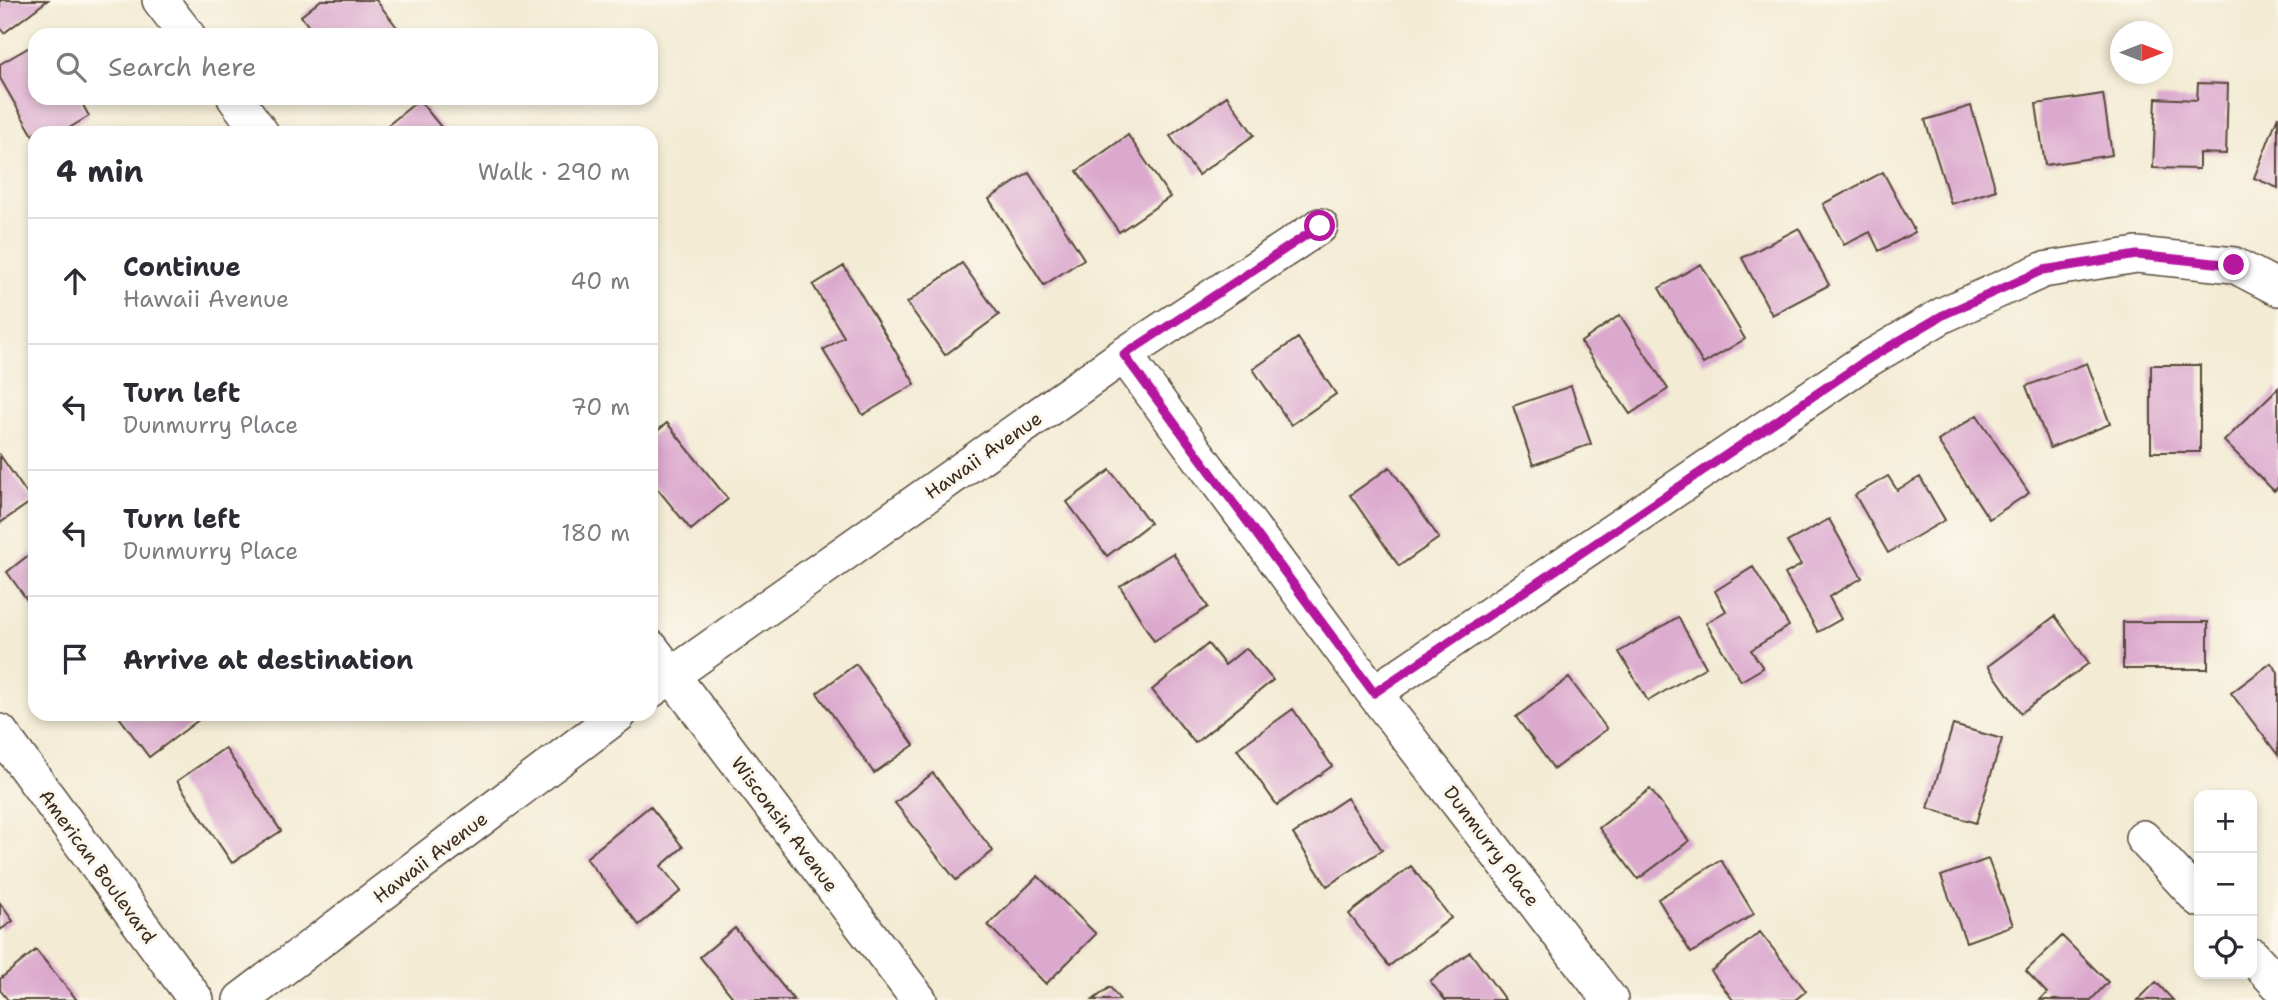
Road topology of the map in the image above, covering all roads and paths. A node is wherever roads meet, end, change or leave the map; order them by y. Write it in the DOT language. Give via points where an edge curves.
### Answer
graph roads {
  1 [pos="160,0"];
  2 [pos="182,28"];
  3 [pos="239,105"];
  4 [pos="256,126"];
  5 [pos="1320,226"];
  6 [pos="2278,288"];
  7 [pos="1124,355"];
  8 [pos="658,671"];
  9 [pos="1374,693"];
  10 [pos="610,721"];
  11 [pos="0,732"];
  12 [pos="2143,838"];
  13 [pos="2194,894"];
  14 [pos="2257,961"];
  15 [pos="2278,984"];
  16 [pos="195,1000"];
  17 [pos="241,1000"];
  18 [pos="919,1000"];
  19 [pos="1610,1000"];
  1 -- 2 [label="street"];
  3 -- 4 [label="street"];
  5 -- 7 [label="street, Hawaii Avenue"];
  6 -- 9 [label="street" via="2234,265 2137,255 2043,270 1943,315 1865,361"];
  7 -- 8 [label="street, Hawaii Avenue"];
  7 -- 9 [label="street, Dunmurry Place"];
  8 -- 18 [label="street, Wisconsin Avenue"];
  9 -- 19 [label="street, Dunmurry Place"];
  10 -- 17 [label="street, Hawaii Avenue"];
  11 -- 16 [label="street, American Boulevard"];
  12 -- 13 [label="street"];
  14 -- 15 [label="street"];
}
